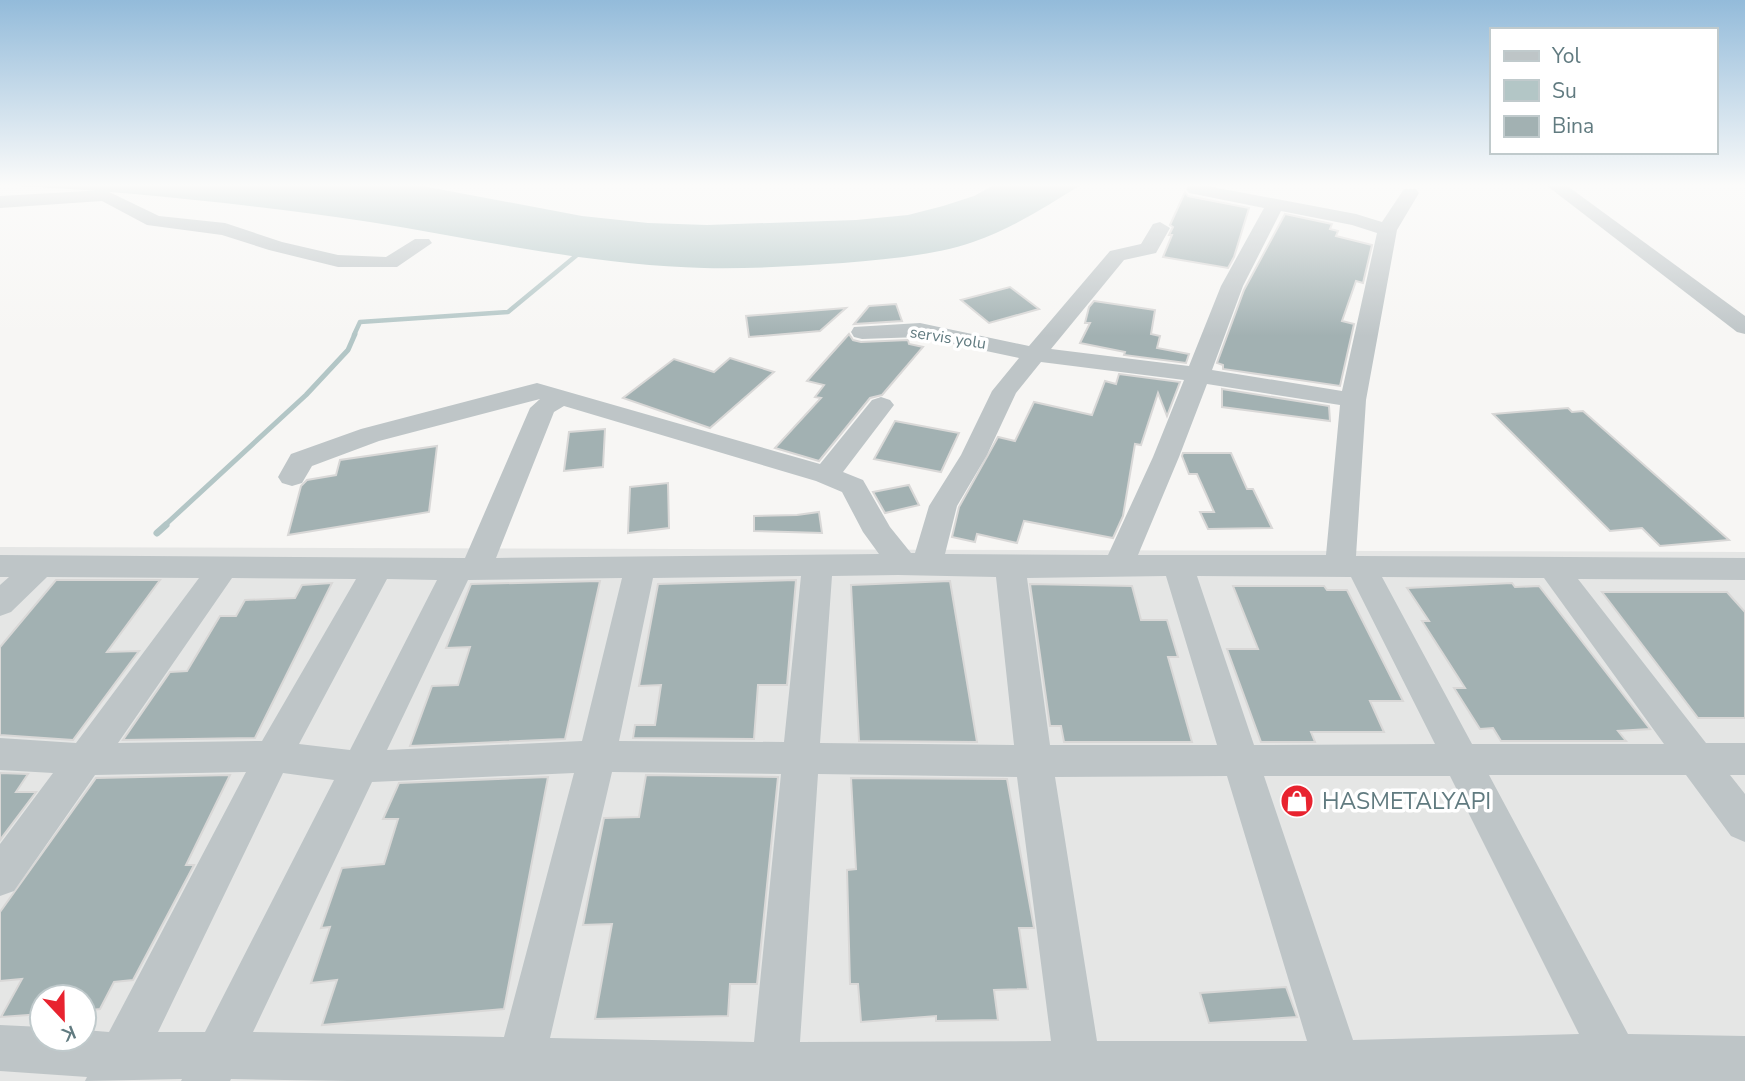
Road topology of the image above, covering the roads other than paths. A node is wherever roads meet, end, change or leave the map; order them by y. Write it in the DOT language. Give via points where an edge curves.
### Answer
graph roads {
  1 [pos="244,235"];
  2 [pos="1156,235"];
  3 [pos="1259,235"];
  4 [pos="1386,235"];
  5 [pos="1622,235"];
  6 [pos="422,243"];
  7 [pos="1745,327"];
  8 [pos="862,332"];
  9 [pos="1034,355"];
  10 [pos="1195,374"];
  11 [pos="561,397"];
  12 [pos="1353,400"];
  13 [pos="881,405"];
  14 [pos="826,475"];
  15 [pos="292,477"];
  16 [pos="915,565"];
  17 [pos="1178,565"];
  18 [pos="0,566"];
  19 [pos="817,566"];
  20 [pos="1118,566"];
  21 [pos="39,567"];
  22 [pos="225,567"];
  23 [pos="378,567"];
  24 [pos="1010,567"];
  25 [pos="640,568"];
  26 [pos="1351,568"];
  27 [pos="467,569"];
  28 [pos="1554,570"];
  29 [pos="1741,573"];
  30 [pos="0,604"];
  31 [pos="0,754"];
  32 [pos="273,756"];
  33 [pos="597,756"];
  34 [pos="84,759"];
  35 [pos="1745,759"];
  36 [pos="801,760"];
  37 [pos="1240,760"];
  38 [pos="1698,760"];
  39 [pos="1034,761"];
  40 [pos="1464,761"];
  41 [pos="361,767"];
  42 [pos="1745,824"];
  43 [pos="0,877"];
  44 [pos="0,1048"];
  45 [pos="1745,1059"];
  46 [pos="211,1068"];
  47 [pos="116,1069"];
  48 [pos="1622,1069"];
  49 [pos="519,1071"];
  50 [pos="775,1073"];
  51 [pos="1079,1073"];
  52 [pos="1341,1073"];
  1 -- 6 [label="street" via="338,261 390,263"];
  2 -- 9 [label="street" via="1149,248 1118,255"];
  3 -- 10 [label="street"];
  4 -- 12 [label="street"];
  5 -- 7 [label="street"];
  8 -- 9 [label="street, servis yolu" via="920,330"];
  9 -- 10 [label="street, servis yolu"];
  9 -- 16 [label="street" via="1004,391"];
  10 -- 12 [label="street, servis yolu"];
  10 -- 20 [label="street" via="1166,457"];
  11 -- 14 [label="street"];
  11 -- 15 [label="street" via="537,390 370,435 300,460"];
  11 -- 27 [label="street" via="544,408"];
  12 -- 26 [label="street"];
  13 -- 14 [label="street"];
  14 -- 16 [label="street" via="853,485 878,531"];
  16 -- 19 [label="street"];
  16 -- 24 [label="street"];
  17 -- 20 [label="street"];
  17 -- 26 [label="street"];
  17 -- 37 [label="street"];
  18 -- 21 [label="street"];
  19 -- 25 [label="street"];
  19 -- 36 [label="street"];
  20 -- 24 [label="street"];
  21 -- 22 [label="street"];
  21 -- 30 [label="street"];
  22 -- 23 [label="street"];
  22 -- 34 [label="street"];
  23 -- 27 [label="street"];
  23 -- 32 [label="street"];
  24 -- 39 [label="street"];
  25 -- 27 [label="street"];
  25 -- 33 [label="street"];
  26 -- 28 [label="street"];
  26 -- 40 [label="street"];
  27 -- 41 [label="street"];
  28 -- 29 [label="street"];
  28 -- 38 [label="street"];
  31 -- 34 [label="street"];
  32 -- 34 [label="street"];
  32 -- 41 [label="street"];
  32 -- 47 [label="street"];
  33 -- 36 [label="street"];
  33 -- 41 [label="street"];
  33 -- 49 [label="street"];
  34 -- 43 [label="street"];
  35 -- 38 [label="street"];
  36 -- 39 [label="street"];
  36 -- 50 [label="street"];
  37 -- 39 [label="street"];
  37 -- 40 [label="street"];
  37 -- 52 [label="street"];
  38 -- 40 [label="street"];
  38 -- 42 [label="street"];
  39 -- 51 [label="street"];
  40 -- 48 [label="street"];
  41 -- 46 [label="street"];
  44 -- 47 [label="street"];
  45 -- 48 [label="street"];
  46 -- 47 [label="street"];
  46 -- 49 [label="street"];
  48 -- 52 [label="street"];
  49 -- 50 [label="street"];
  50 -- 51 [label="street"];
  51 -- 52 [label="street"];
}
